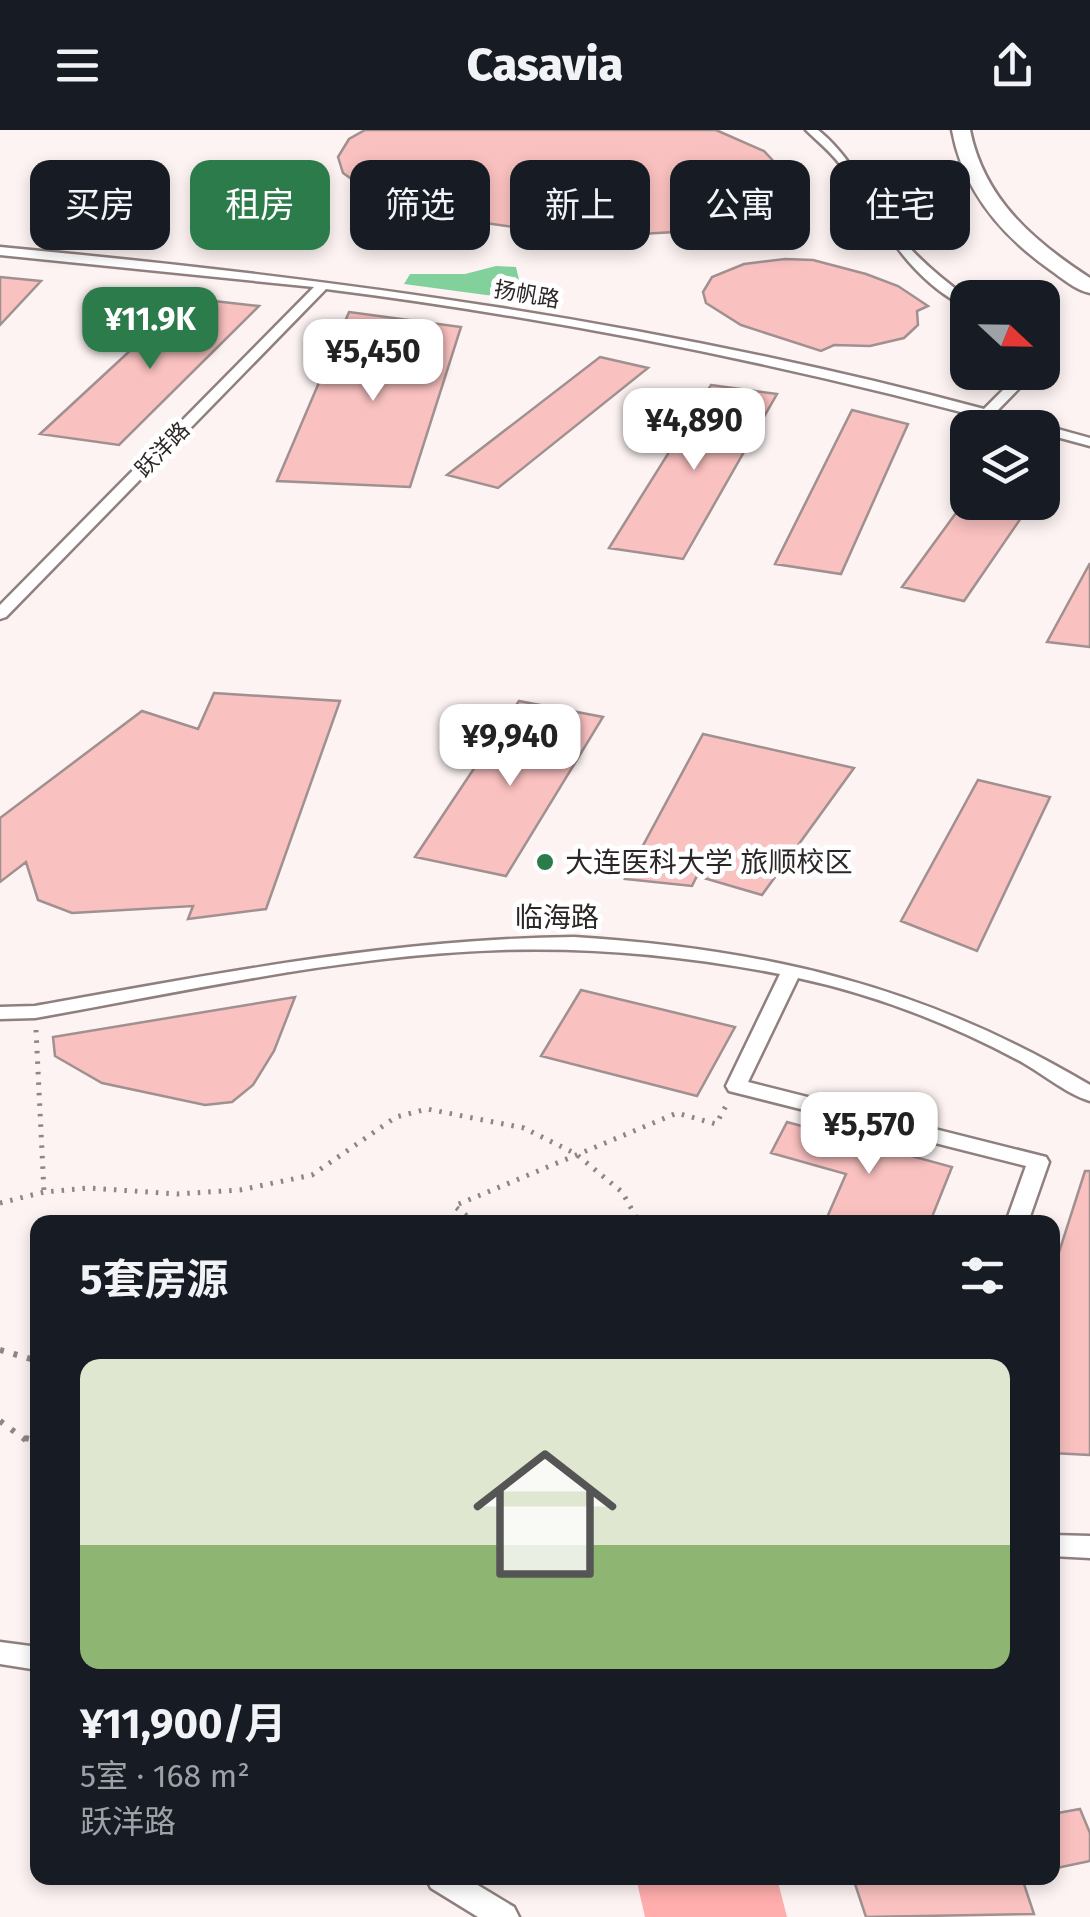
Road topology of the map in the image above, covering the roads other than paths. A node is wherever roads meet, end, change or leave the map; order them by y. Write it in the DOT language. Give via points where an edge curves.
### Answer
graph roads {
  1 [pos="811,130"];
  2 [pos="961,130"];
  3 [pos="978,130"];
  4 [pos="0,251"];
  5 [pos="1090,273"];
  6 [pos="324,284"];
  7 [pos="1090,287"];
  8 [pos="950,291"];
  9 [pos="1011,390"];
  10 [pos="975,410"];
  11 [pos="991,410"];
  12 [pos="1060,434"];
  13 [pos="1090,442"];
  14 [pos="0,614"];
  15 [pos="792,970"];
  16 [pos="0,1013"];
  17 [pos="1090,1094"];
  18 [pos="1019,1215"];
  19 [pos="1060,1545"];
  20 [pos="1090,1547"];
  21 [pos="0,1653"];
  22 [pos="30,1658"];
  23 [pos="453,1885"];
  24 [pos="504,1917"];
  1 -- 8 [label="street" via="851,168 887,229"];
  2 -- 7 [label="highway" via="969,167 995,208"];
  3 -- 5 [label="highway" via="987,167 1013,206"];
  4 -- 6 [label="street, 扬帆路"];
  6 -- 10 [label="street, 扬帆路" via="706,348"];
  6 -- 14 [label="street, 跃洋路"];
  9 -- 11 [label="street"];
  12 -- 13 [label="street, 扬帆路"];
  15 -- 16 [label="street, 临海路" via="623,945 498,944 342,960"];
  15 -- 17 [label="street, 临海路" via="917,1006 1041,1061"];
  15 -- 18 [label="street" via="736,1086 1038,1162"];
  19 -- 20 [label="street"];
  21 -- 22 [label="street"];
  23 -- 24 [label="street"];
}
